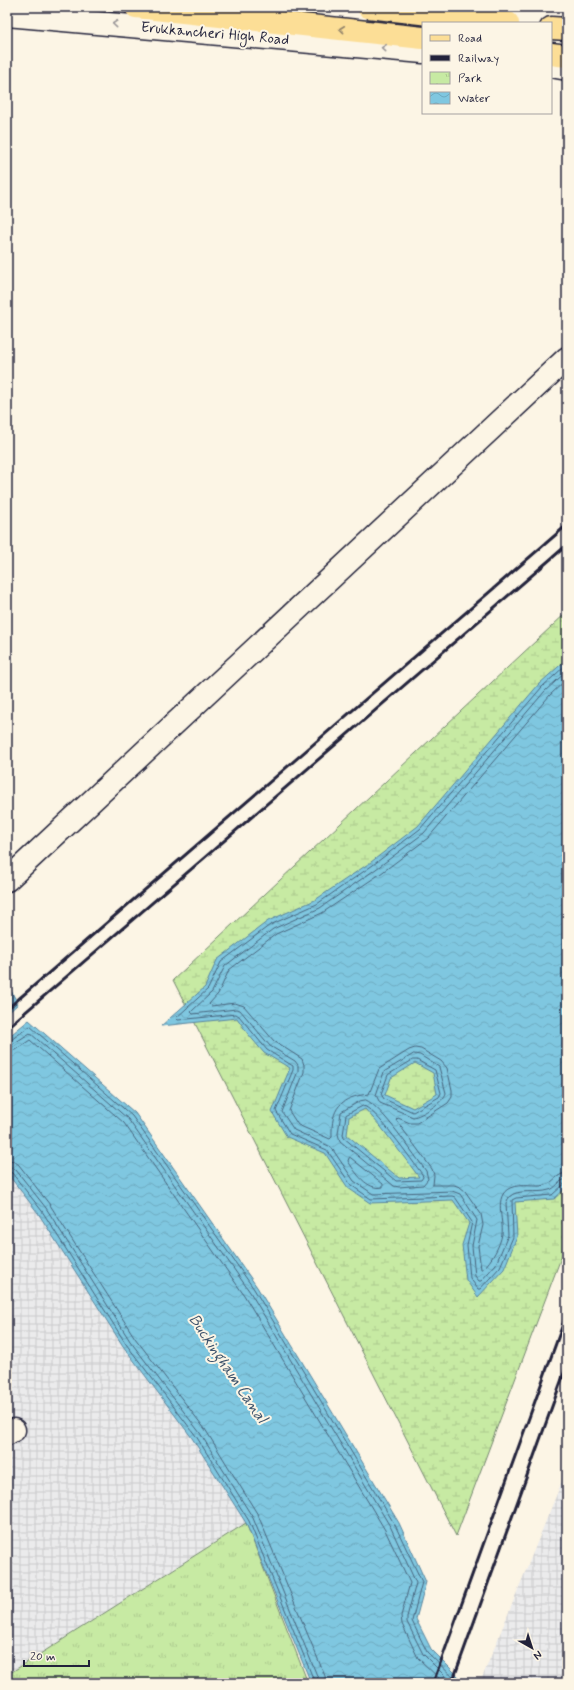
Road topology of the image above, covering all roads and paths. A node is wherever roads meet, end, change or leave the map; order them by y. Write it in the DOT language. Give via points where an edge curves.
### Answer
graph roads {
  1 [pos="136,7"];
  2 [pos="368,7"];
  3 [pos="436,7"];
  4 [pos="7,14"];
  5 [pos="434,22"];
  6 [pos="499,22"];
  7 [pos="552,28"];
  8 [pos="567,30"];
  9 [pos="422,38"];
  10 [pos="422,52"];
  11 [pos="552,54"];
  12 [pos="567,56"];
  13 [pos="552,66"];
  14 [pos="567,69"];
  15 [pos="567,358"];
  16 [pos="7,880"];
  9 -- 1 [label="main road, one-way"];
  2 -- 6 [label="main road, bridge"];
  3 -- 5 [label="street"];
  10 -- 4 [label="street, Erukkancheri High Road, one-way"];
  7 -- 8 [label="main road"];
  11 -- 12 [label="main road"];
  13 -- 14 [label="street"];
  15 -- 16 [label="street"];
}
